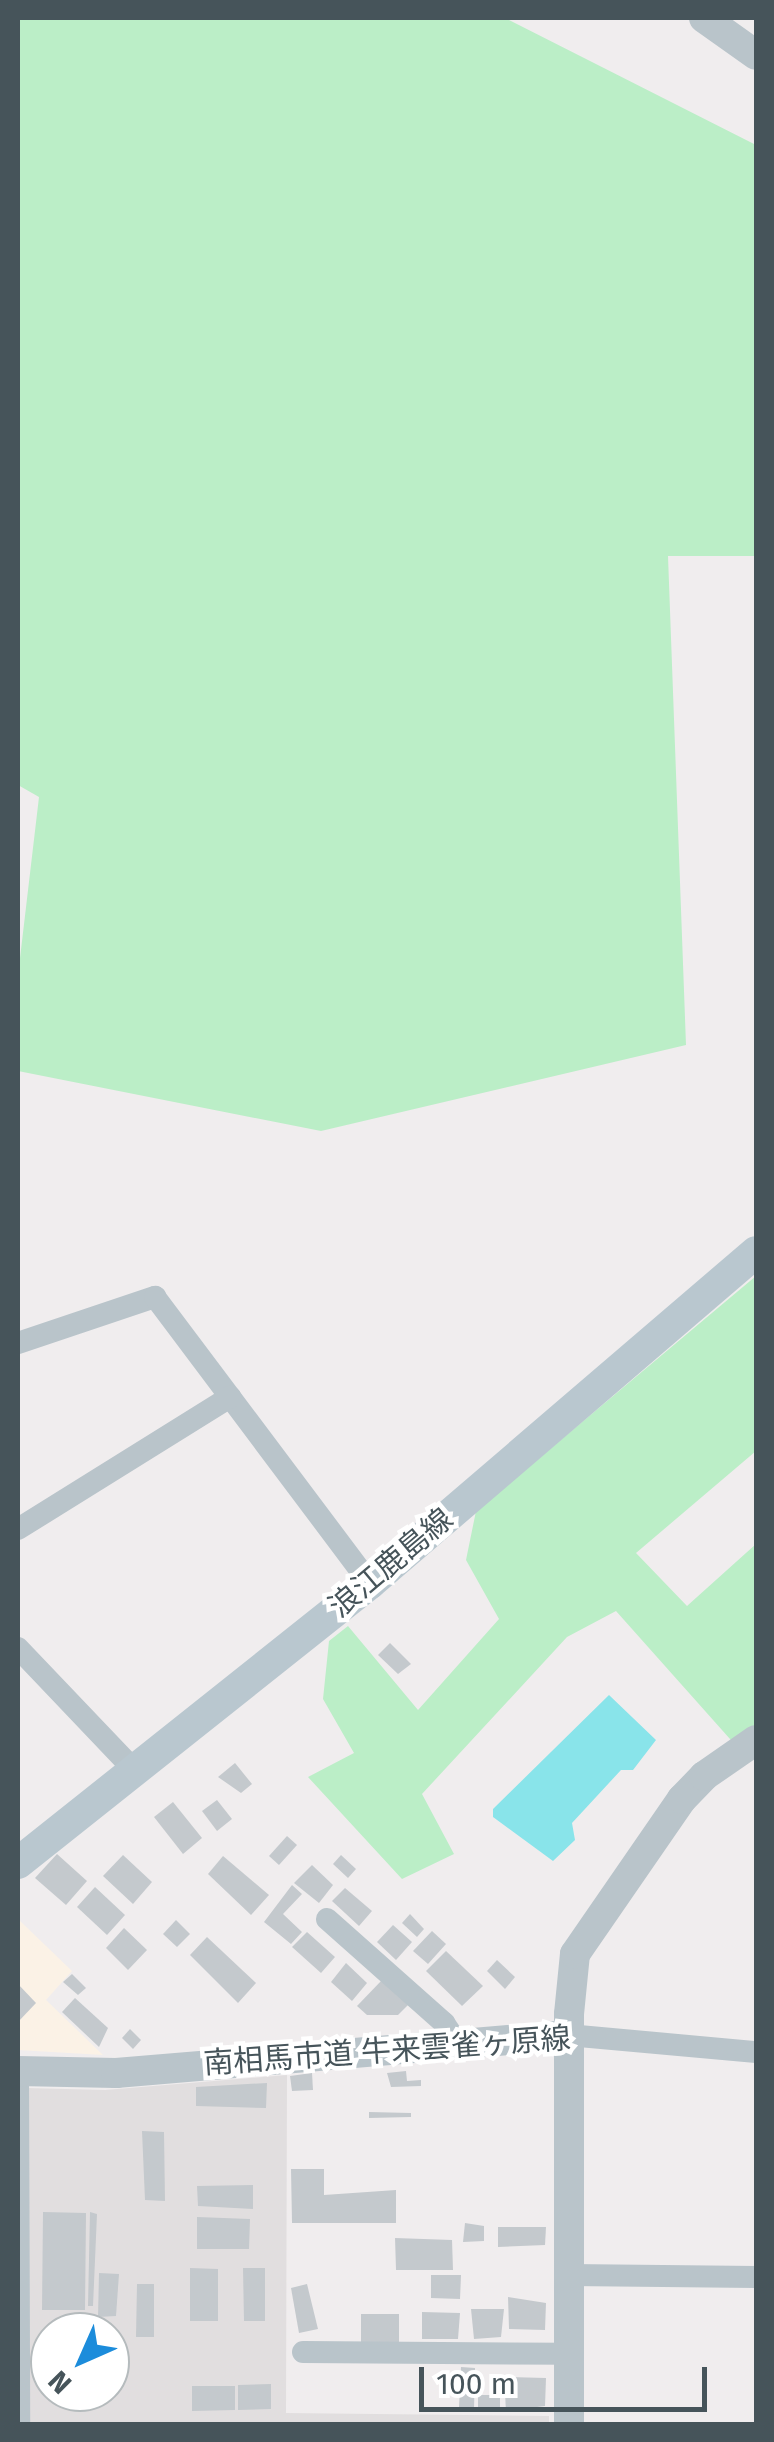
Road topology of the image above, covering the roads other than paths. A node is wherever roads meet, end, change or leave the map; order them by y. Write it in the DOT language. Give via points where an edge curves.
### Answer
graph roads {
  1 [pos="704,18"];
  2 [pos="756,56"];
  3 [pos="756,1252"];
  4 [pos="18,1344"];
  5 [pos="230,1397"];
  6 [pos="18,1529"];
  7 [pos="370,1583"];
  8 [pos="18,1648"];
  9 [pos="756,1740"];
  10 [pos="134,1770"];
  11 [pos="18,1863"];
  12 [pos="327,1920"];
  13 [pos="568,2035"];
  14 [pos="456,2042"];
  15 [pos="756,2052"];
  16 [pos="18,2071"];
  17 [pos="569,2276"];
  18 [pos="756,2278"];
  19 [pos="303,2352"];
  20 [pos="569,2354"];
  21 [pos="19,2424"];
  22 [pos="569,2424"];
  1 -- 2 [label="street"];
  3 -- 7 [label="main road, 浪江鹿島線"];
  4 -- 5 [label="street" via="155,1297"];
  5 -- 6 [label="street"];
  5 -- 7 [label="street"];
  7 -- 10 [label="main road, 浪江鹿島線"];
  8 -- 10 [label="street"];
  9 -- 13 [label="street" via="682,1799 584,1936 570,1972"];
  10 -- 11 [label="main road, 浪江鹿島線"];
  12 -- 14 [label="street" via="444,2022"];
  13 -- 14 [label="street, 南相馬市道 牛来雲雀ヶ原線"];
  13 -- 15 [label="street, 南相馬市道 牛来雲雀ヶ原線"];
  13 -- 17 [label="street"];
  14 -- 16 [label="street, 南相馬市道 牛来雲雀ヶ原線" via="116,2073"];
  16 -- 21 [label="street"];
  17 -- 18 [label="street"];
  17 -- 20 [label="street"];
  19 -- 20 [label="street"];
  20 -- 22 [label="street"];
}
